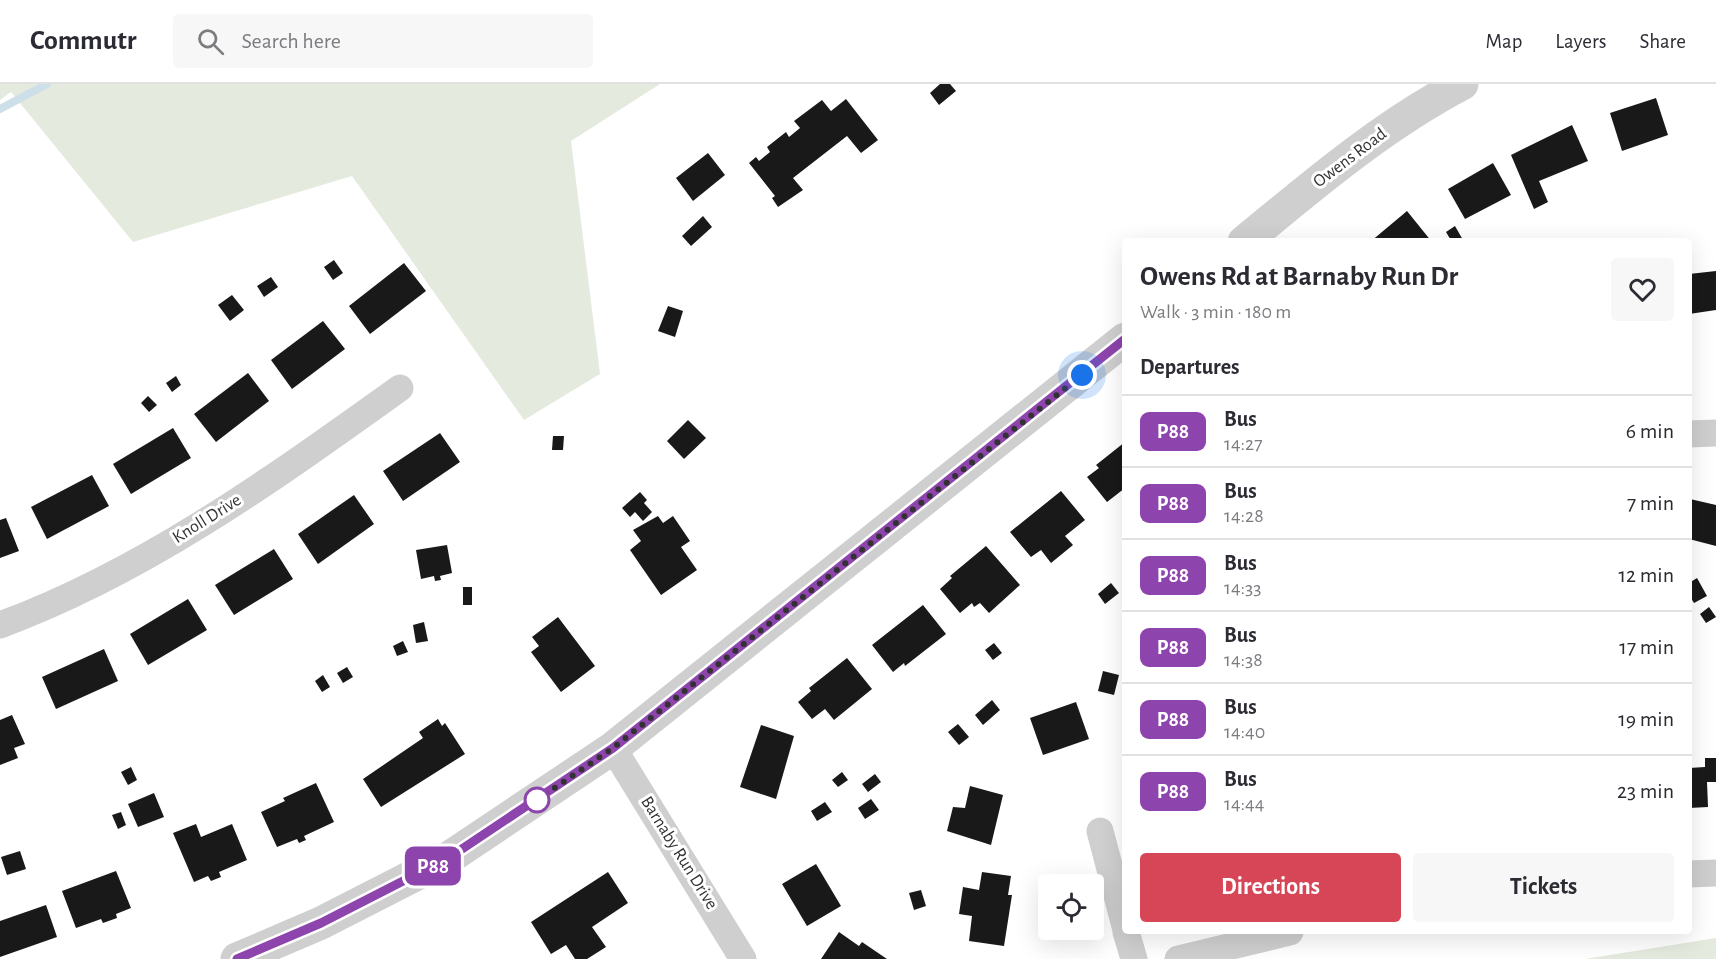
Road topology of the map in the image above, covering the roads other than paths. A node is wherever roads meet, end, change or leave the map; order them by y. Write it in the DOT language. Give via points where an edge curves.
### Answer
graph roads {
  1 [pos="1462,84"];
  2 [pos="1249,238"];
  3 [pos="1122,341"];
  4 [pos="400,388"];
  5 [pos="1716,432"];
  6 [pos="1692,434"];
  7 [pos="0,625"];
  8 [pos="613,748"];
  9 [pos="1100,831"];
  10 [pos="1716,873"];
  11 [pos="1692,874"];
  12 [pos="1122,915"];
  13 [pos="1127,934"];
  14 [pos="1282,934"];
  15 [pos="237,959"];
  16 [pos="743,959"];
  17 [pos="1134,959"];
  18 [pos="1178,959"];
  1 -- 2 [label="street, Owens Road" via="1402,119"];
  3 -- 8 [label="street"];
  4 -- 7 [label="street, Knoll Drive" via="190,531 31,614"];
  5 -- 6 [label="street"];
  8 -- 15 [label="street" via="450,857 321,923"];
  8 -- 16 [label="street, Barnaby Run Drive"];
  9 -- 12 [label="street"];
  10 -- 11 [label="street"];
  13 -- 17 [label="street"];
  14 -- 18 [label="street"];
}
